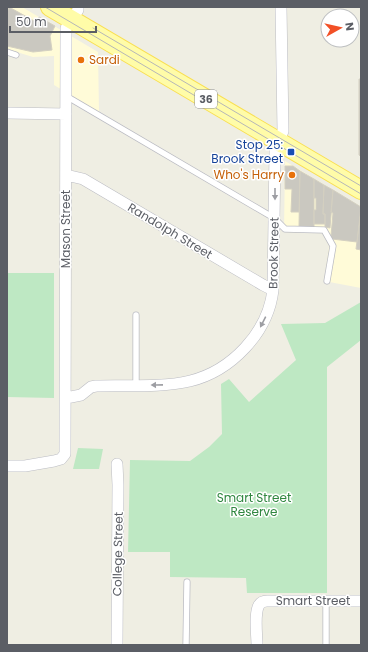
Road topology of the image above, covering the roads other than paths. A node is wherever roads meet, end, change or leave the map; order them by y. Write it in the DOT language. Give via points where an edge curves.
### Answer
graph roads {
  1 [pos="50,7"];
  2 [pos="281,7"];
  3 [pos="75,13"];
  4 [pos="7,52"];
  5 [pos="16,54"];
  6 [pos="66,96"];
  7 [pos="7,113"];
  8 [pos="66,114"];
  9 [pos="279,142"];
  10 [pos="66,175"];
  11 [pos="361,190"];
  12 [pos="274,218"];
  13 [pos="327,281"];
  14 [pos="273,290"];
  15 [pos="136,315"];
  16 [pos="136,385"];
  17 [pos="66,398"];
  18 [pos="117,464"];
  19 [pos="7,466"];
  20 [pos="187,582"];
  21 [pos="326,601"];
  22 [pos="361,601"];
  23 [pos="117,645"];
  24 [pos="186,645"];
  25 [pos="257,645"];
  26 [pos="326,645"];
  1 -- 3 [label="main road, 36"];
  2 -- 9 [label="street, Brook Street" via="283,131"];
  3 -- 6 [label="street, Mason Street" via="66,28"];
  3 -- 9 [label="main road, 36"];
  4 -- 5 [label="lane"];
  6 -- 8 [label="street, Mason Street"];
  6 -- 12 [label="lane"];
  7 -- 8 [label="street"];
  8 -- 10 [label="street, Mason Street"];
  9 -- 11 [label="main road, 36"];
  9 -- 12 [label="street, Brook Street, one-way" via="275,152"];
  10 -- 14 [label="street, Randolph Street" via="83,179"];
  10 -- 17 [label="street, Mason Street"];
  12 -- 13 [label="lane" via="285,229 324,230 333,246"];
  12 -- 14 [label="street, Brook Street"];
  14 -- 16 [label="street, Brook Street, one-way" via="266,315 254,338 226,364 189,382"];
  15 -- 16 [label="lane"];
  16 -- 17 [label="street, Brook Street" via="96,386 82,395"];
  17 -- 19 [label="street, Mason Street" via="63,456 59,460 25,466"];
  18 -- 23 [label="street, College Street"];
  20 -- 24 [label="lane"];
  21 -- 22 [label="street, Smart Street"];
  21 -- 25 [label="street, Smart Street" via="262,602 257,611"];
  21 -- 26 [label="lane"];
}
